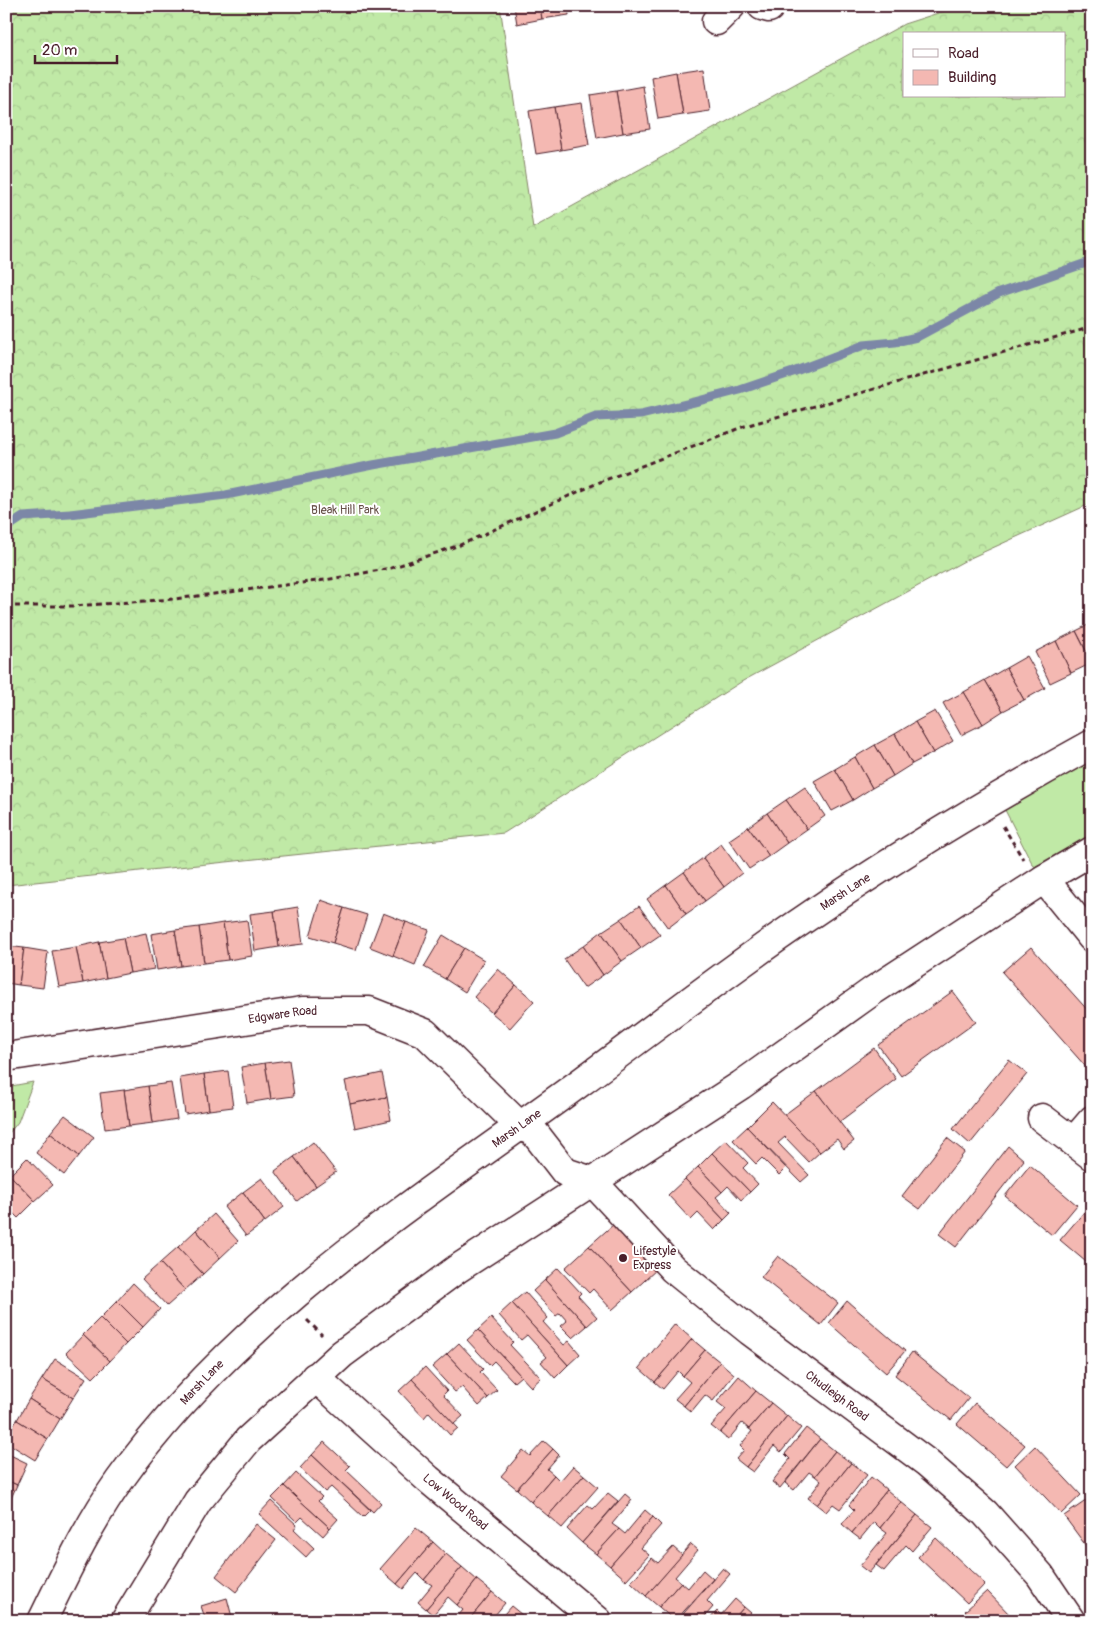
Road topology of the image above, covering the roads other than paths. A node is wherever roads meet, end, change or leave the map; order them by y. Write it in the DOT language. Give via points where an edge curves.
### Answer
graph roads {
  1 [pos="1092,744"];
  2 [pos="1092,851"];
  3 [pos="1044,879"];
  4 [pos="1092,938"];
  5 [pos="6,1057"];
  6 [pos="1042,1118"];
  7 [pos="1092,1120"];
  8 [pos="520,1126"];
  9 [pos="1083,1149"];
  10 [pos="592,1181"];
  11 [pos="315,1377"];
  12 [pos="42,1621"];
  13 [pos="125,1621"];
  14 [pos="598,1621"];
  15 [pos="1071,1621"];
  1 -- 8 [label="main road, Marsh Lane" via="988,802 806,918"];
  2 -- 3 [label="main road"];
  3 -- 4 [label="main road"];
  3 -- 10 [label="main road" via="874,990 741,1085"];
  5 -- 8 [label="main road, Edgware Road" via="302,1011 369,1011 425,1033"];
  6 -- 9 [label="main road"];
  7 -- 9 [label="main road"];
  8 -- 10 [label="main road, Edgware Road" via="534,1132 565,1172"];
  8 -- 12 [label="main road, Marsh Lane" via="392,1216 247,1336 167,1420 118,1482 64,1575"];
  10 -- 11 [label="main road" via="457,1269"];
  10 -- 15 [label="main road, Chudleigh Road" via="673,1269 750,1331 926,1462 984,1513 1040,1575"];
  11 -- 13 [label="main road" via="248,1440 198,1501"];
  11 -- 14 [label="main road, Low Wood Road" via="428,1479"];
}
